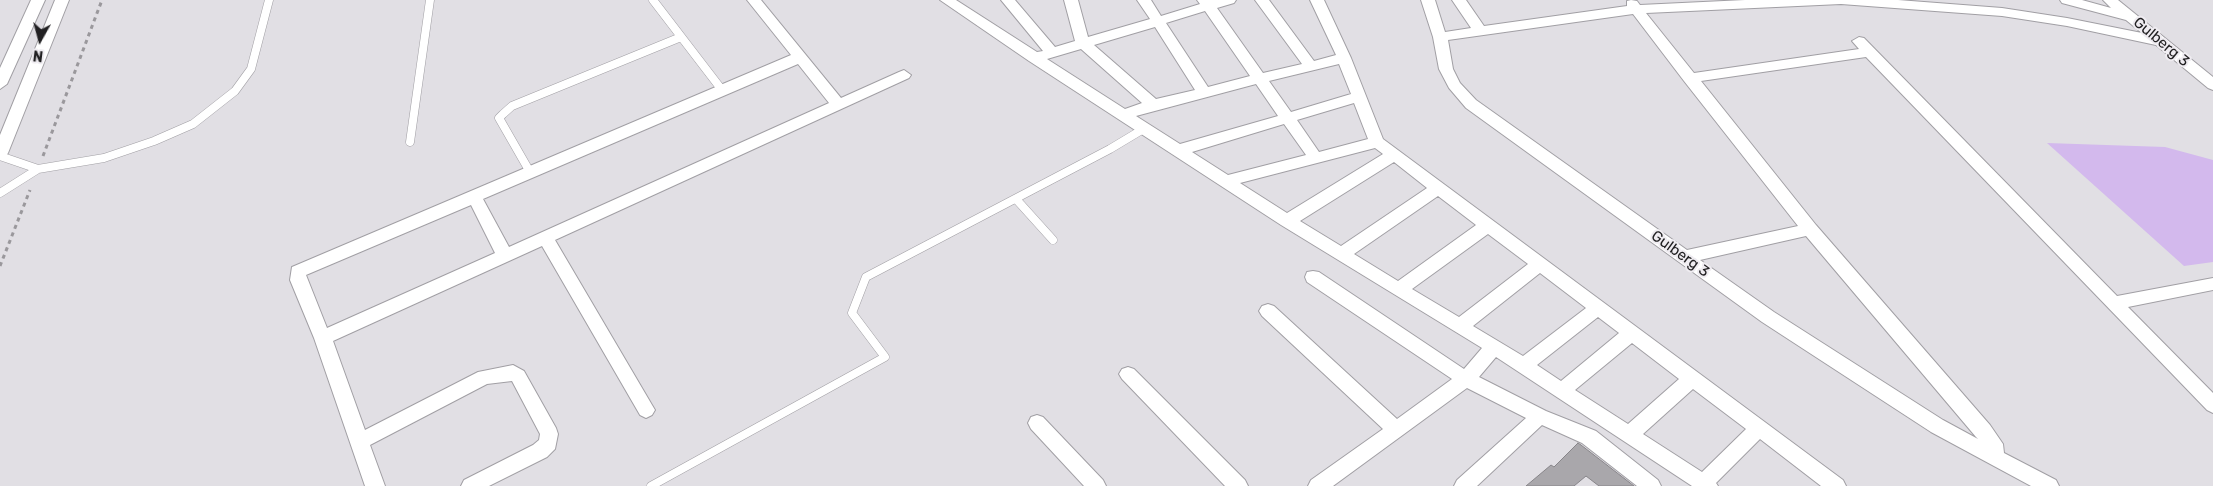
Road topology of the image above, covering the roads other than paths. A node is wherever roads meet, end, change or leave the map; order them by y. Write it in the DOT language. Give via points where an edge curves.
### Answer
graph roads {
  1 [pos="38,0"];
  2 [pos="62,0"];
  3 [pos="269,0"];
  4 [pos="430,0"];
  5 [pos="653,0"];
  6 [pos="754,0"];
  7 [pos="947,0"];
  8 [pos="1008,0"];
  9 [pos="1071,0"];
  10 [pos="1144,0"];
  11 [pos="1229,0"];
  12 [pos="1262,0"];
  13 [pos="1317,0"];
  14 [pos="1428,0"];
  15 [pos="1459,0"];
  16 [pos="2067,0"];
  17 [pos="2110,0"];
  18 [pos="1206,3"];
  19 [pos="1633,5"];
  20 [pos="2131,17"];
  21 [pos="1157,20"];
  22 [pos="1480,31"];
  23 [pos="681,37"];
  24 [pos="1440,37"];
  25 [pos="1082,42"];
  26 [pos="2162,42"];
  27 [pos="1052,52"];
  28 [pos="798,58"];
  29 [pos="1034,58"];
  30 [pos="1344,58"];
  31 [pos="1312,66"];
  32 [pos="904,74"];
  33 [pos="1690,78"];
  34 [pos="1261,80"];
  35 [pos="0,84"];
  36 [pos="2213,85"];
  37 [pos="722,90"];
  38 [pos="1205,93"];
  39 [pos="1358,97"];
  40 [pos="838,104"];
  41 [pos="1153,105"];
  42 [pos="1124,114"];
  43 [pos="1288,118"];
  44 [pos="1145,128"];
  45 [pos="410,142"];
  46 [pos="1377,142"];
  47 [pos="1180,150"];
  48 [pos="0,155"];
  49 [pos="1394,155"];
  50 [pos="1315,157"];
  51 [pos="38,169"];
  52 [pos="530,172"];
  53 [pos="1227,181"];
  54 [pos="1438,188"];
  55 [pos="0,193"];
  56 [pos="474,196"];
  57 [pos="1016,198"];
  58 [pos="1287,221"];
  59 [pos="1488,225"];
  60 [pos="1810,229"];
  61 [pos="546,236"];
  62 [pos="1053,240"];
  63 [pos="504,254"];
  64 [pos="1341,254"];
  65 [pos="1684,257"];
  66 [pos="1540,264"];
  67 [pos="1313,277"];
  68 [pos="2213,284"];
  69 [pos="1399,289"];
  70 [pos="2114,303"];
  71 [pos="1598,308"];
  72 [pos="1268,310"];
  73 [pos="1460,326"];
  74 [pos="1632,333"];
  75 [pos="323,338"];
  76 [pos="1494,347"];
  77 [pos="1523,366"];
  78 [pos="1128,374"];
  79 [pos="1692,378"];
  80 [pos="1466,379"];
  81 [pos="1561,391"];
  82 [pos="2213,405"];
  83 [pos="646,410"];
  84 [pos="1540,416"];
  85 [pos="1037,423"];
  86 [pos="1759,428"];
  87 [pos="1396,430"];
  88 [pos="1629,435"];
  89 [pos="360,442"];
  90 [pos="1993,456"];
  91 [pos="1706,485"];
  92 [pos="1834,485"];
  93 [pos="374,486"];
  94 [pos="472,486"];
  95 [pos="652,486"];
  96 [pos="1096,486"];
  97 [pos="1238,486"];
  98 [pos="1318,486"];
  99 [pos="1464,486"];
  100 [pos="1650,486"];
  101 [pos="2050,486"];
  1 -- 35 [label="street"];
  2 -- 48 [label="street"];
  3 -- 51 [label="lane" via="251,68 235,91 193,124 104,158"];
  4 -- 45 [label="lane"];
  5 -- 23 [label="lane"];
  6 -- 28 [label="street"];
  7 -- 29 [label="street"];
  8 -- 27 [label="street"];
  9 -- 25 [label="street"];
  10 -- 21 [label="street"];
  11 -- 18 [label="street"];
  12 -- 31 [label="street"];
  13 -- 30 [label="street"];
  14 -- 24 [label="street, Gulberg 3"];
  15 -- 22 [label="street"];
  16 -- 20 [label="street"];
  17 -- 20 [label="street, Gulberg 3"];
  18 -- 21 [label="street"];
  18 -- 34 [label="street"];
  19 -- 22 [label="street"];
  19 -- 26 [label="street" via="1841,0 1922,5 2067,22"];
  19 -- 33 [label="street"];
  20 -- 26 [label="street, Gulberg 3"];
  21 -- 25 [label="street"];
  21 -- 38 [label="street"];
  22 -- 24 [label="street"];
  23 -- 37 [label="lane"];
  23 -- 52 [label="lane" via="512,106 503,114 499,118"];
  24 -- 65 [label="street, Gulberg 3" via="1446,69 1454,85 1471,104"];
  25 -- 27 [label="street"];
  25 -- 41 [label="street"];
  26 -- 36 [label="street, Gulberg 3"];
  27 -- 29 [label="street"];
  28 -- 37 [label="street"];
  28 -- 40 [label="street"];
  29 -- 42 [label="street"];
  30 -- 31 [label="street"];
  30 -- 39 [label="street"];
  31 -- 34 [label="street"];
  32 -- 40 [label="street"];
  33 -- 60 [label="street"];
  33 -- 70 [label="street" via="1864,47"];
  34 -- 38 [label="street"];
  34 -- 43 [label="street"];
  37 -- 52 [label="street"];
  38 -- 41 [label="street"];
  39 -- 43 [label="street"];
  39 -- 46 [label="street"];
  40 -- 61 [label="street"];
  41 -- 42 [label="street"];
  42 -- 44 [label="street"];
  43 -- 47 [label="street"];
  43 -- 50 [label="street"];
  44 -- 47 [label="street"];
  44 -- 57 [label="lane"];
  46 -- 49 [label="street"];
  46 -- 50 [label="street"];
  47 -- 53 [label="street"];
  48 -- 51 [label="lane"];
  49 -- 54 [label="street"];
  49 -- 58 [label="street"];
  50 -- 53 [label="street"];
  51 -- 55 [label="lane"];
  52 -- 56 [label="street"];
  53 -- 58 [label="street"];
  54 -- 59 [label="street"];
  54 -- 64 [label="street"];
  56 -- 63 [label="street"];
  56 -- 75 [label="street" via="298,272 298,280"];
  57 -- 62 [label="lane"];
  57 -- 95 [label="lane" via="866,276 852,313 885,358"];
  58 -- 64 [label="street"];
  59 -- 66 [label="street"];
  59 -- 69 [label="street"];
  60 -- 65 [label="street"];
  60 -- 90 [label="street" via="1983,430 1996,450"];
  61 -- 63 [label="street"];
  61 -- 83 [label="street"];
  63 -- 75 [label="street"];
  64 -- 69 [label="street"];
  65 -- 90 [label="street, Gulberg 3" via="1918,414"];
  66 -- 71 [label="street"];
  66 -- 73 [label="street"];
  67 -- 80 [label="street"];
  68 -- 70 [label="street"];
  69 -- 73 [label="street"];
  70 -- 82 [label="street"];
  71 -- 74 [label="street"];
  71 -- 77 [label="street"];
  72 -- 87 [label="street"];
  73 -- 76 [label="street"];
  74 -- 79 [label="street"];
  74 -- 81 [label="street"];
  75 -- 89 [label="street"];
  76 -- 77 [label="street"];
  76 -- 80 [label="street"];
  77 -- 81 [label="street"];
  78 -- 97 [label="street"];
  79 -- 86 [label="street"];
  79 -- 88 [label="street"];
  80 -- 84 [label="street"];
  80 -- 87 [label="street"];
  81 -- 88 [label="street"];
  84 -- 99 [label="street"];
  84 -- 100 [label="street" via="1589,437"];
  85 -- 96 [label="street"];
  86 -- 91 [label="street"];
  86 -- 92 [label="street"];
  87 -- 98 [label="street"];
  88 -- 91 [label="street"];
  89 -- 93 [label="street"];
  89 -- 94 [label="street" via="484,377 513,372 549,434 548,443 540,451"];
  90 -- 101 [label="street, Gulberg 3"];
}
